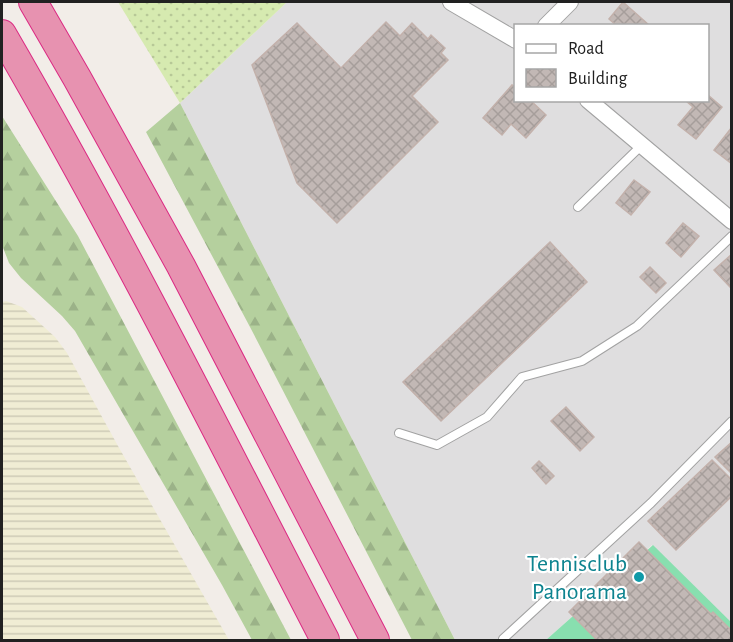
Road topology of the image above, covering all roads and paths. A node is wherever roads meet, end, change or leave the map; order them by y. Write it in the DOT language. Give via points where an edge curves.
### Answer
graph roads {
  1 [pos="33,2"];
  2 [pos="451,2"];
  3 [pos="570,2"];
  4 [pos="548,24"];
  5 [pos="2,34"];
  6 [pos="514,39"];
  7 [pos="590,102"];
  8 [pos="641,146"];
  9 [pos="578,207"];
  10 [pos="732,221"];
  11 [pos="732,236"];
  12 [pos="732,421"];
  13 [pos="399,433"];
  14 [pos="326,640"];
  15 [pos="375,640"];
  16 [pos="505,640"];
  1 -- 15 [label="highway" via="181,266"];
  2 -- 6 [label="street"];
  3 -- 4 [label="street"];
  5 -- 14 [label="highway" via="142,286"];
  7 -- 8 [label="street"];
  8 -- 9 [label="lane"];
  8 -- 10 [label="street"];
  11 -- 13 [label="lane" via="637,326 582,361 522,377 487,417 437,445"];
  12 -- 16 [label="lane"];
}
